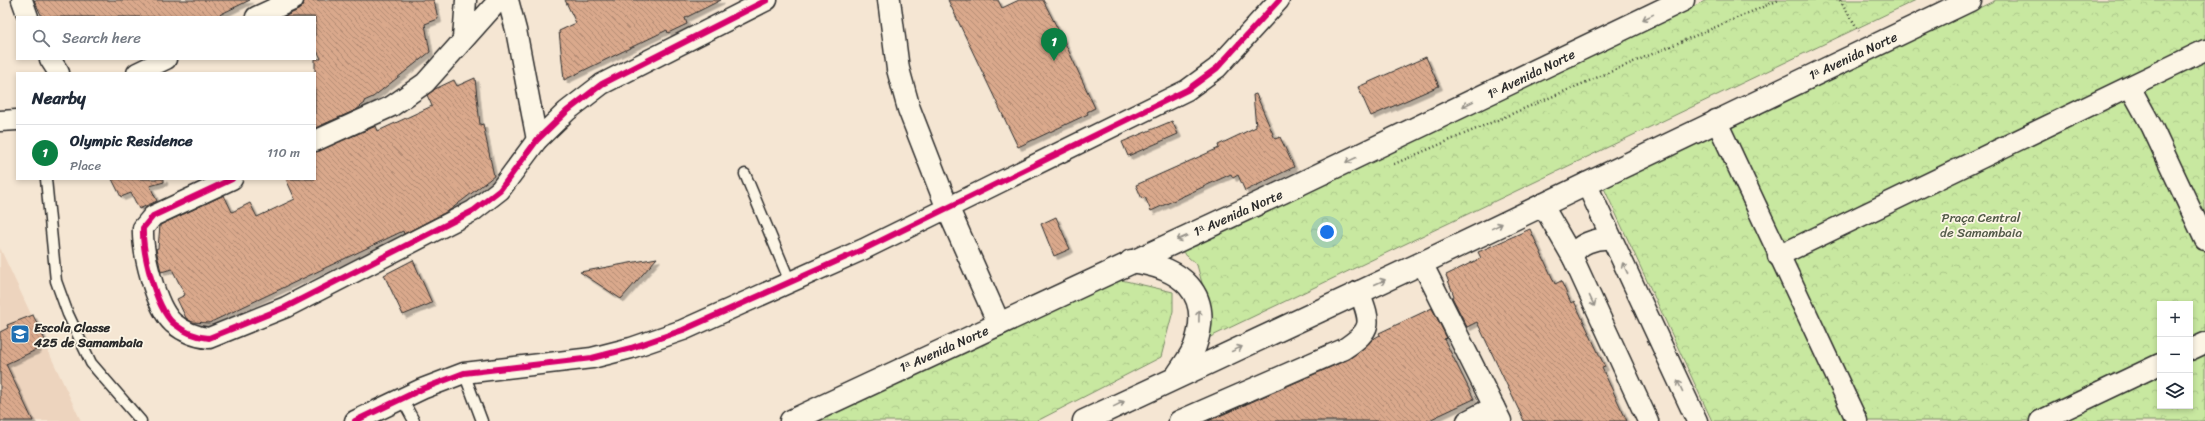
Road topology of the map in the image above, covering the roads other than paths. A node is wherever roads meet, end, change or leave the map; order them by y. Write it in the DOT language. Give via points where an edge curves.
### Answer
graph roads {
  1 [pos="22,0"];
  2 [pos="293,0"];
  3 [pos="466,0"];
  4 [pos="499,0"];
  5 [pos="508,0"];
  6 [pos="767,0"];
  7 [pos="889,0"];
  8 [pos="1279,0"];
  9 [pos="1683,0"];
  10 [pos="1970,0"];
  11 [pos="28,16"];
  12 [pos="258,16"];
  13 [pos="463,38"];
  14 [pos="2205,50"];
  15 [pos="51,60"];
  16 [pos="164,60"];
  17 [pos="58,72"];
  18 [pos="139,72"];
  19 [pos="2130,87"];
  20 [pos="16,120"];
  21 [pos="1716,120"];
  22 [pos="0,121"];
  23 [pos="537,140"];
  24 [pos="316,141"];
  25 [pos="745,174"];
  26 [pos="46,180"];
  27 [pos="230,180"];
  28 [pos="1586,183"];
  29 [pos="1542,204"];
  30 [pos="948,209"];
  31 [pos="1611,239"];
  32 [pos="2205,240"];
  33 [pos="1778,256"];
  34 [pos="1573,258"];
  35 [pos="1131,261"];
  36 [pos="1422,263"];
  37 [pos="790,282"];
  38 [pos="1359,291"];
  39 [pos="999,324"];
  40 [pos="2205,343"];
  41 [pos="2193,349"];
  42 [pos="2157,365"];
  43 [pos="464,373"];
  44 [pos="1176,377"];
  45 [pos="402,400"];
  46 [pos="1497,414"];
  47 [pos="141,421"];
  48 [pos="355,421"];
  49 [pos="414,421"];
  50 [pos="482,421"];
  51 [pos="791,421"];
  52 [pos="1086,421"];
  53 [pos="1179,421"];
  54 [pos="1467,421"];
  55 [pos="1648,421"];
  56 [pos="1697,421"];
  57 [pos="1857,421"];
  58 [pos="2040,421"];
  1 -- 11 [label="street"];
  2 -- 12 [label="street"];
  3 -- 13 [label="street"];
  4 -- 13 [label="street"];
  5 -- 23 [label="street"];
  6 -- 23 [label="street" via="602,84 567,111"];
  7 -- 30 [label="main road" via="898,69 909,109"];
  8 -- 30 [label="street" via="1217,68 1187,90"];
  9 -- 35 [label="main road, 1ᵃ Avenida Norte, one-way" via="1362,155"];
  10 -- 21 [label="main road, 1ᵃ Avenida Norte"];
  13 -- 24 [label="street" via="425,83 392,106"];
  14 -- 19 [label="street"];
  15 -- 17 [label="street"];
  16 -- 18 [label="street"];
  19 -- 32 [label="street" via="2152,127"];
  19 -- 33 [label="street"];
  20 -- 22 [label="street"];
  21 -- 28 [label="main road, 1ᵃ Avenida Norte"];
  21 -- 33 [label="street"];
  23 -- 27 [label="street" via="500,190 473,211 286,307 209,338 197,337 171,321 158,297 148,270 142,242 143,228 153,216"];
  25 -- 37 [label="lane"];
  26 -- 47 [label="lane" via="56,281 68,314 91,363"];
  28 -- 29 [label="main road, 1ᵃ Avenida Norte"];
  28 -- 31 [label="street"];
  29 -- 34 [label="street"];
  36 -- 29 [label="main road, 1ᵃ Avenida Norte, one-way"];
  30 -- 37 [label="street"];
  30 -- 39 [label="main road"];
  31 -- 34 [label="street" via="1590,242 1580,247"];
  56 -- 31 [label="street, one-way"];
  33 -- 57 [label="street"];
  34 -- 55 [label="street, one-way"];
  35 -- 39 [label="main road, 1ᵃ Avenida Norte"];
  44 -- 35 [label="main road, one-way" via="1195,346 1199,304 1185,282 1171,272 1159,266"];
  38 -- 36 [label="main road, 1ᵃ Avenida Norte, one-way"];
  36 -- 46 [label="street"];
  37 -- 43 [label="street" via="683,330 631,348 592,358"];
  44 -- 38 [label="main road, 1ᵃ Avenida Norte, one-way"];
  38 -- 53 [label="street" via="1368,316 1368,327 1362,337 1344,349"];
  39 -- 51 [label="main road, 1ᵃ Avenida Norte"];
  40 -- 41 [label="street"];
  42 -- 58 [label="street"];
  43 -- 45 [label="street" via="422,389"];
  43 -- 50 [label="lane"];
  52 -- 44 [label="main road, 1ᵃ Avenida Norte, one-way"];
  45 -- 48 [label="street"];
  45 -- 49 [label="lane"];
  46 -- 54 [label="street"];
}
